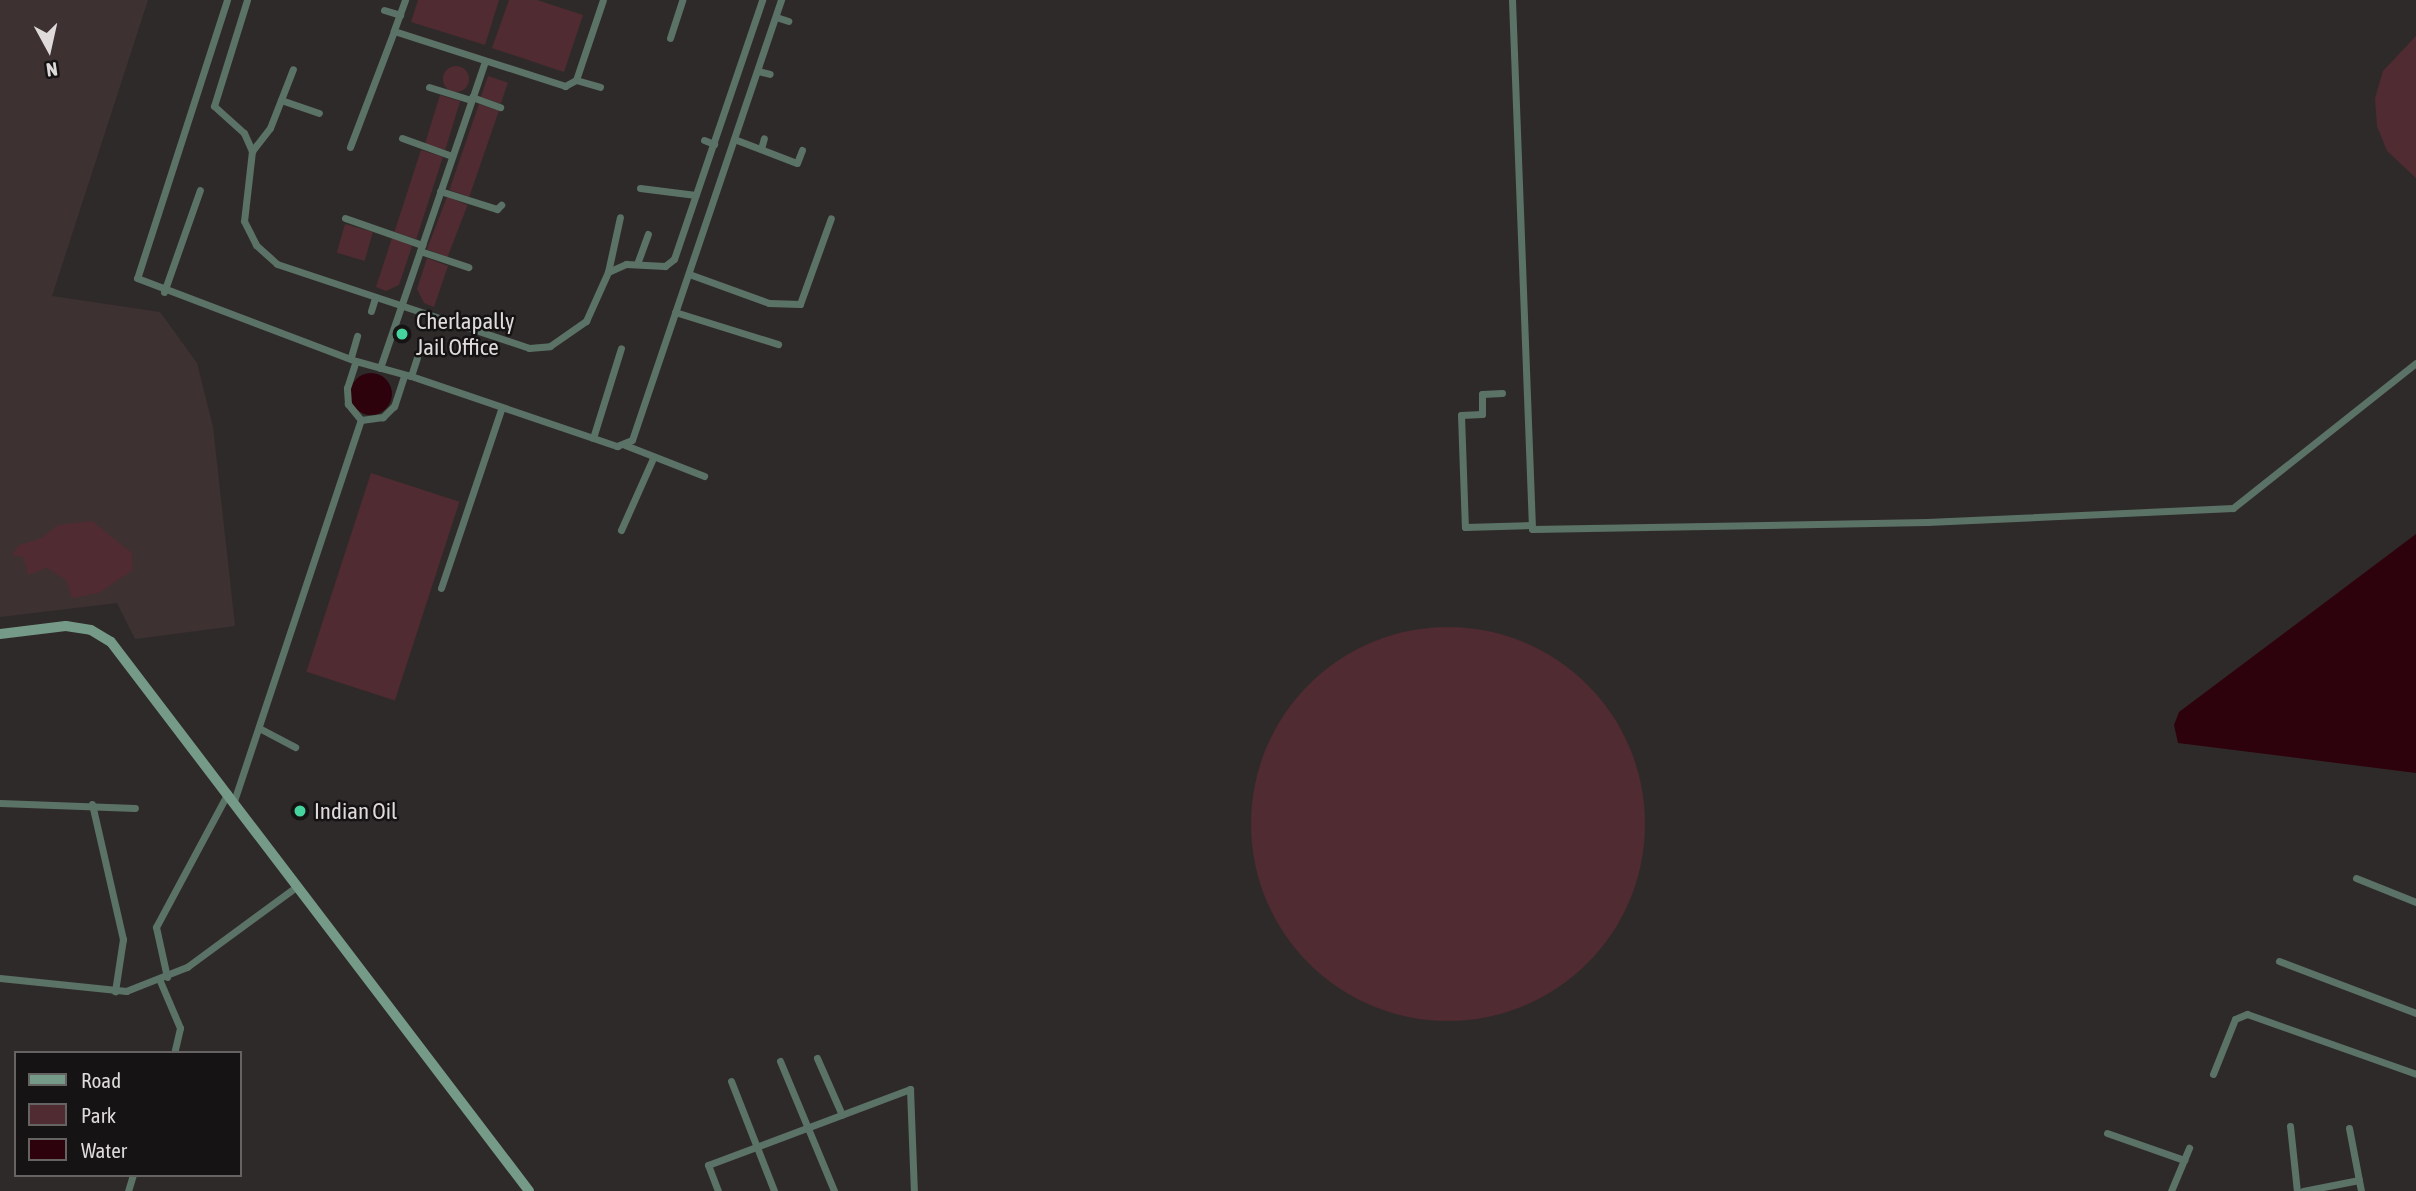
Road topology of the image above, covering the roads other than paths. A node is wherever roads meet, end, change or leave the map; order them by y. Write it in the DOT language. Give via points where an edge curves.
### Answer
graph roads {
  1 [pos="227,0"];
  2 [pos="247,0"];
  3 [pos="405,0"];
  4 [pos="603,0"];
  5 [pos="682,0"];
  6 [pos="762,0"];
  7 [pos="781,0"];
  8 [pos="1512,0"];
  9 [pos="384,10"];
  10 [pos="400,15"];
  11 [pos="776,17"];
  12 [pos="788,22"];
  13 [pos="394,31"];
  14 [pos="670,38"];
  15 [pos="485,61"];
  16 [pos="293,69"];
  17 [pos="758,71"];
  18 [pos="770,75"];
  19 [pos="576,80"];
  20 [pos="600,86"];
  21 [pos="429,87"];
  22 [pos="472,99"];
  23 [pos="281,100"];
  24 [pos="500,107"];
  25 [pos="319,113"];
  26 [pos="402,138"];
  27 [pos="764,138"];
  28 [pos="734,139"];
  29 [pos="704,140"];
  30 [pos="714,144"];
  31 [pos="350,147"];
  32 [pos="761,149"];
  33 [pos="802,150"];
  34 [pos="252,151"];
  35 [pos="452,156"];
  36 [pos="640,188"];
  37 [pos="200,190"];
  38 [pos="440,191"];
  39 [pos="696,195"];
  40 [pos="501,205"];
  41 [pos="620,217"];
  42 [pos="345,218"];
  43 [pos="831,218"];
  44 [pos="648,234"];
  45 [pos="421,248"];
  46 [pos="637,264"];
  47 [pos="468,267"];
  48 [pos="608,272"];
  49 [pos="689,274"];
  50 [pos="164,292"];
  51 [pos="375,298"];
  52 [pos="400,306"];
  53 [pos="371,311"];
  54 [pos="676,312"];
  55 [pos="358,337"];
  56 [pos="778,344"];
  57 [pos="621,348"];
  58 [pos="417,358"];
  59 [pos="354,359"];
  60 [pos="2416,363"];
  61 [pos="380,368"];
  62 [pos="408,376"];
  63 [pos="1502,393"];
  64 [pos="502,407"];
  65 [pos="361,420"];
  66 [pos="593,438"];
  67 [pos="625,445"];
  68 [pos="653,458"];
  69 [pos="704,476"];
  70 [pos="1531,525"];
  71 [pos="621,530"];
  72 [pos="441,588"];
  73 [pos="0,634"];
  74 [pos="259,728"];
  75 [pos="295,747"];
  76 [pos="231,797"];
  77 [pos="0,803"];
  78 [pos="92,804"];
  79 [pos="135,808"];
  80 [pos="2356,878"];
  81 [pos="296,887"];
  82 [pos="2416,902"];
  83 [pos="2279,961"];
  84 [pos="0,978"];
  85 [pos="164,979"];
  86 [pos="115,991"];
  87 [pos="2416,1013"];
  88 [pos="174,1051"];
  89 [pos="817,1058"];
  90 [pos="780,1061"];
  91 [pos="2213,1074"];
  92 [pos="2416,1074"];
  93 [pos="731,1081"];
  94 [pos="842,1115"];
  95 [pos="2290,1126"];
  96 [pos="810,1127"];
  97 [pos="2349,1128"];
  98 [pos="2108,1133"];
  99 [pos="756,1147"];
  100 [pos="2189,1148"];
  101 [pos="2184,1160"];
  102 [pos="2359,1180"];
  103 [pos="529,1191"];
  104 [pos="718,1191"];
  105 [pos="774,1191"];
  106 [pos="834,1191"];
  107 [pos="914,1191"];
  108 [pos="2171,1191"];
  109 [pos="2300,1191"];
  110 [pos="2361,1191"];
  1 -- 50 [label="street" via="135,270 142,285"];
  2 -- 34 [label="street" via="214,106 244,133"];
  3 -- 10 [label="street"];
  4 -- 19 [label="street"];
  5 -- 14 [label="street"];
  6 -- 30 [label="street"];
  7 -- 11 [label="street"];
  8 -- 70 [label="street"];
  9 -- 10 [label="street"];
  10 -- 13 [label="street"];
  11 -- 12 [label="street"];
  11 -- 17 [label="street"];
  13 -- 15 [label="street"];
  13 -- 31 [label="street"];
  15 -- 19 [label="street" via="565,86"];
  15 -- 22 [label="street"];
  16 -- 23 [label="street"];
  17 -- 18 [label="street"];
  17 -- 28 [label="street"];
  19 -- 20 [label="street"];
  21 -- 22 [label="street"];
  22 -- 24 [label="street"];
  22 -- 35 [label="street"];
  23 -- 25 [label="street"];
  23 -- 34 [label="street"];
  26 -- 35 [label="street"];
  27 -- 32 [label="street"];
  28 -- 32 [label="street"];
  28 -- 49 [label="street"];
  29 -- 30 [label="street"];
  30 -- 39 [label="street"];
  32 -- 33 [label="street" via="797,163"];
  34 -- 51 [label="street" via="244,221 256,245 277,264"];
  35 -- 38 [label="street"];
  36 -- 39 [label="street"];
  37 -- 50 [label="street"];
  38 -- 40 [label="street" via="497,209"];
  38 -- 45 [label="street"];
  39 -- 46 [label="street" via="674,259 666,266"];
  41 -- 48 [label="street"];
  42 -- 45 [label="street"];
  43 -- 49 [label="street" via="800,304 769,303"];
  44 -- 46 [label="street"];
  45 -- 47 [label="street"];
  45 -- 52 [label="street"];
  46 -- 48 [label="street"];
  48 -- 52 [label="street" via="586,321 550,345 505,342"];
  49 -- 54 [label="street"];
  50 -- 59 [label="street"];
  51 -- 52 [label="street"];
  51 -- 53 [label="street"];
  52 -- 61 [label="street"];
  54 -- 56 [label="street"];
  54 -- 67 [label="street" via="632,440"];
  55 -- 59 [label="street"];
  57 -- 66 [label="street"];
  58 -- 62 [label="street"];
  59 -- 61 [label="street"];
  59 -- 65 [label="street" via="346,388 348,404"];
  60 -- 70 [label="street" via="2233,508 1927,522"];
  61 -- 62 [label="street"];
  62 -- 64 [label="street"];
  62 -- 65 [label="street" via="389,411"];
  63 -- 70 [label="street" via="1482,394 1482,414 1461,415 1465,527"];
  64 -- 66 [label="street"];
  64 -- 72 [label="street"];
  65 -- 74 [label="street"];
  66 -- 67 [label="street"];
  67 -- 68 [label="street"];
  68 -- 69 [label="street"];
  68 -- 71 [label="street"];
  73 -- 76 [label="street" via="66,626 90,630 111,642"];
  74 -- 75 [label="street"];
  74 -- 76 [label="street"];
  76 -- 81 [label="street"];
  76 -- 85 [label="street" via="156,927"];
  77 -- 78 [label="street"];
  78 -- 79 [label="street"];
  78 -- 86 [label="street" via="123,939"];
  80 -- 82 [label="street"];
  81 -- 85 [label="street"];
  81 -- 103 [label="street" via="390,1002"];
  83 -- 87 [label="street"];
  84 -- 86 [label="street"];
  85 -- 86 [label="street"];
  85 -- 88 [label="street" via="180,1028"];
  89 -- 94 [label="street"];
  90 -- 96 [label="street"];
  91 -- 92 [label="street" via="2235,1019 2247,1014"];
  93 -- 99 [label="street"];
  94 -- 96 [label="street"];
  94 -- 107 [label="street" via="910,1089"];
  95 -- 109 [label="street"];
  96 -- 99 [label="street"];
  96 -- 106 [label="street"];
  97 -- 102 [label="street"];
  98 -- 101 [label="street"];
  99 -- 104 [label="street" via="708,1165"];
  99 -- 105 [label="street"];
  100 -- 101 [label="street"];
  101 -- 108 [label="street"];
  102 -- 109 [label="street"];
  102 -- 110 [label="street"];
}
